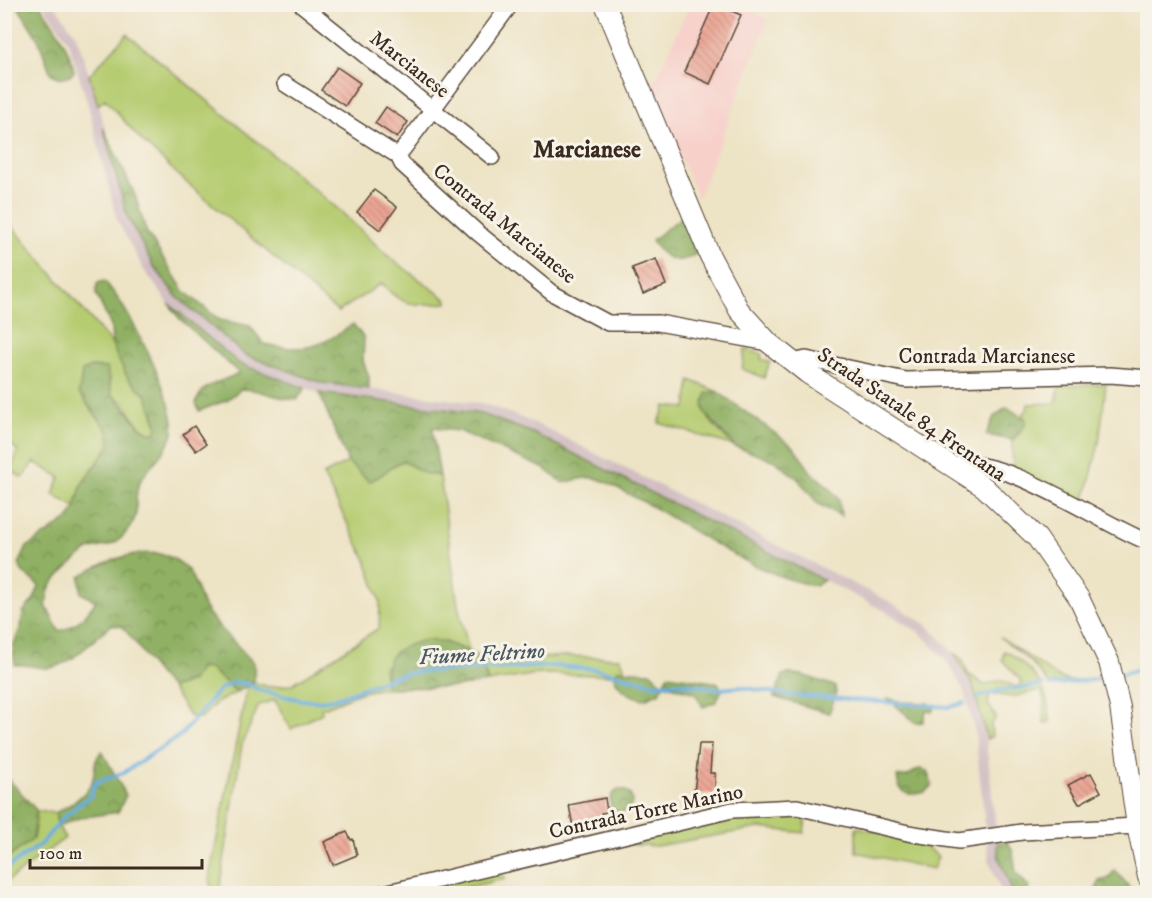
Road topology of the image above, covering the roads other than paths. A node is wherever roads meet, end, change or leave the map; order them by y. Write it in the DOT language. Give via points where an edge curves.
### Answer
graph roads {
  1 [pos="301,4"];
  2 [pos="605,4"];
  3 [pos="504,7"];
  4 [pos="285,84"];
  5 [pos="435,110"];
  6 [pos="398,156"];
  7 [pos="492,157"];
  8 [pos="769,343"];
  9 [pos="793,362"];
  10 [pos="1148,378"];
  11 [pos="951,465"];
  12 [pos="1148,542"];
  13 [pos="1140,798"];
  14 [pos="1137,826"];
  15 [pos="1146,871"];
  16 [pos="380,894"];
  1 -- 5 [label="street, Marcianese"];
  2 -- 8 [label="main road, Strada Statale 84 Frentana" via="723,285"];
  3 -- 5 [label="street"];
  4 -- 6 [label="street, Contrada Marcianese"];
  5 -- 6 [label="street"];
  5 -- 7 [label="street, Marcianese"];
  6 -- 8 [label="street, Contrada Marcianese" via="402,165 478,233 552,293 608,322 658,323"];
  8 -- 9 [label="main road, Strada Statale 84 Frentana"];
  9 -- 10 [label="street, Contrada Marcianese" via="806,359 906,380 1110,375"];
  9 -- 11 [label="main road, Strada Statale 84 Frentana"];
  11 -- 12 [label="street" via="982,464 1075,504"];
  11 -- 13 [label="main road, Strada Statale 84 Frentana" via="1004,504 1066,576 1109,662"];
  13 -- 14 [label="main road, Strada Statale 84 Frentana"];
  14 -- 15 [label="main road, Strada Statale 84 Frentana"];
  14 -- 16 [label="street, Contrada Torre Marino" via="1022,832 959,841 797,807 732,810"];
}
